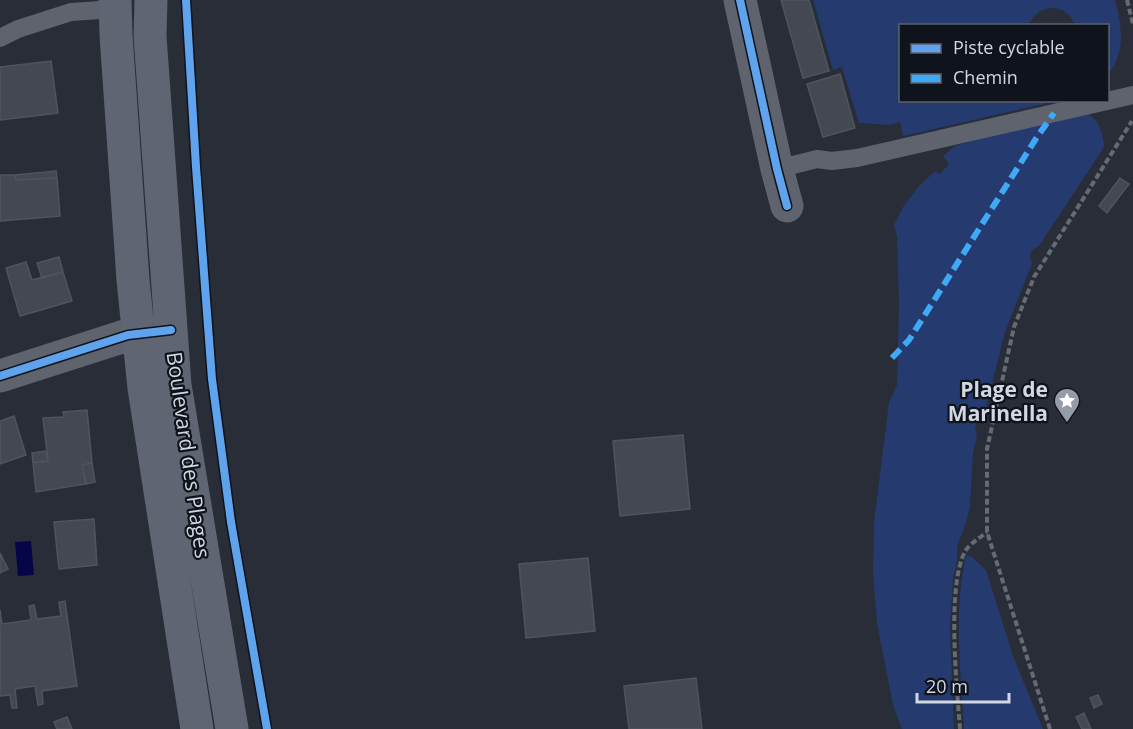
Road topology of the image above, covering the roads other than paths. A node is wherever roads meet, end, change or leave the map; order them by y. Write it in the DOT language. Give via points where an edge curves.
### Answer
graph roads {
  1 [pos="151,0"];
  2 [pos="740,0"];
  3 [pos="115,4"];
  4 [pos="0,38"];
  5 [pos="1133,95"];
  6 [pos="1109,100"];
  7 [pos="1102,102"];
  8 [pos="777,168"];
  9 [pos="787,206"];
  10 [pos="171,330"];
  11 [pos="138,334"];
  12 [pos="0,376"];
  13 [pos="197,729"];
  14 [pos="232,729"];
  1 -- 10 [label="main road, Boulevard des Plages" via="150,36"];
  2 -- 8 [label="street"];
  3 -- 4 [label="lane" via="71,12"];
  3 -- 11 [label="main road, Boulevard des Plages"];
  5 -- 6 [label="lane"];
  7 -- 8 [label="lane" via="857,158 818,159"];
  8 -- 9 [label="street"];
  10 -- 11 [label="street"];
  10 -- 14 [label="main road, Boulevard des Plages" via="176,386"];
  11 -- 12 [label="street"];
  11 -- 13 [label="main road, Boulevard des Plages"];
}
